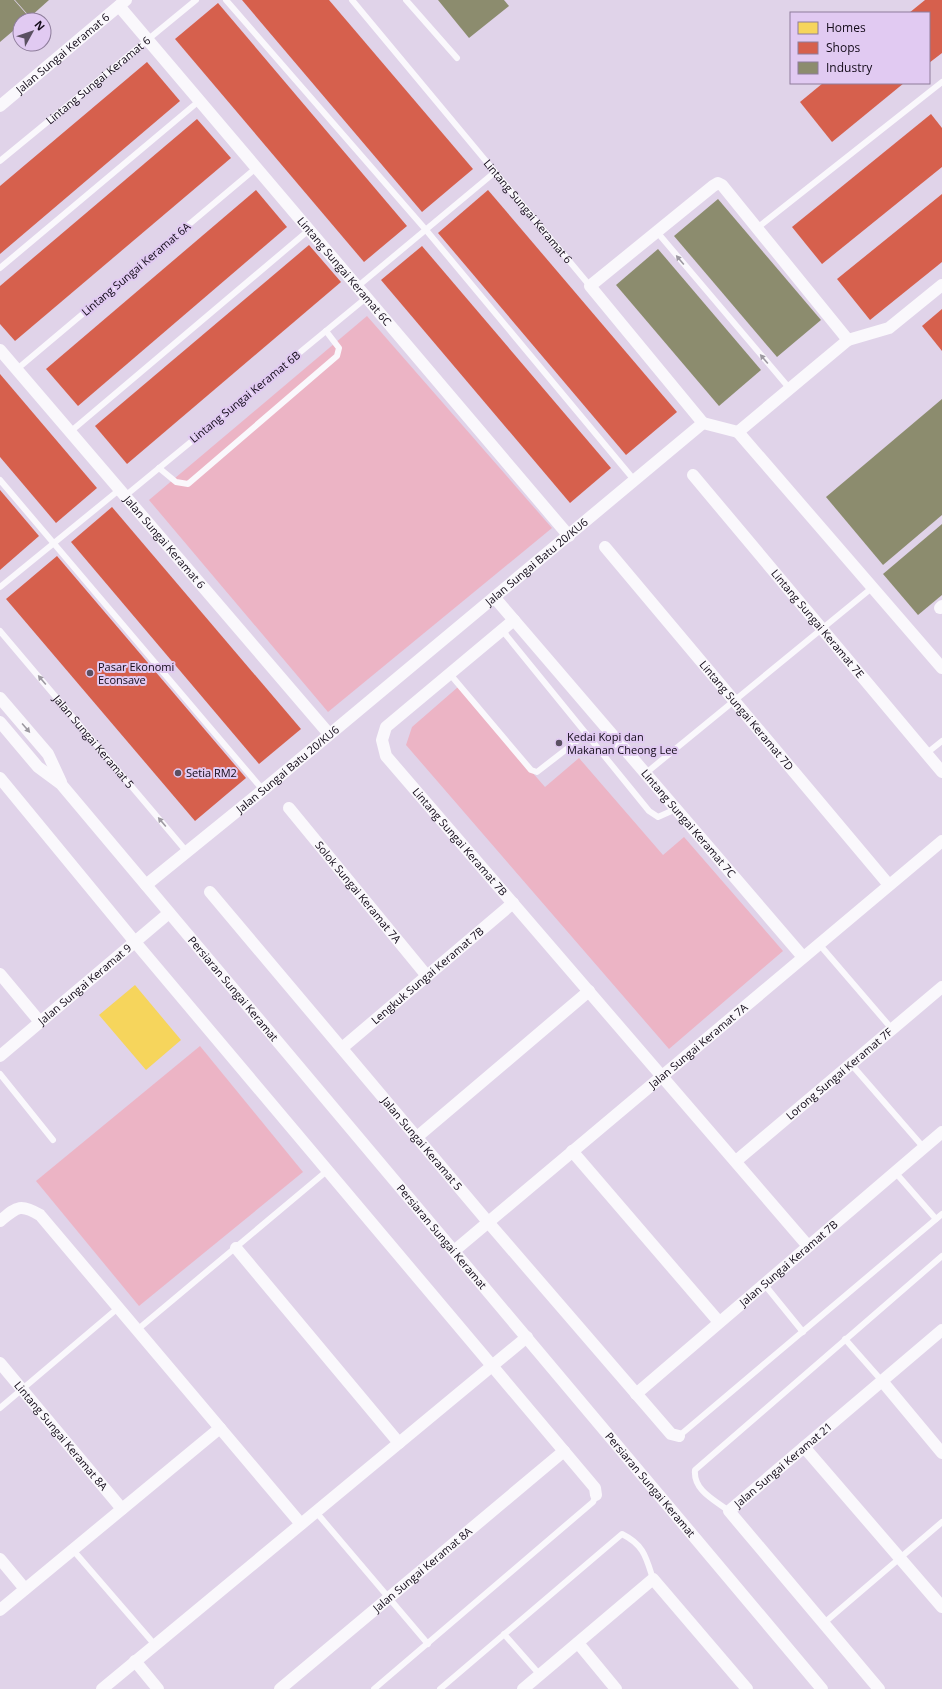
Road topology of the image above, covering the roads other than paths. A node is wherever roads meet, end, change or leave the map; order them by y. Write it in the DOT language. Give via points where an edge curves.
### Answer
graph roads {
  1 [pos="196,0"];
  2 [pos="226,0"];
  3 [pos="352,0"];
  4 [pos="406,0"];
  5 [pos="122,3"];
  6 [pos="147,39"];
  7 [pos="457,58"];
  8 [pos="942,82"];
  9 [pos="199,102"];
  10 [pos="0,106"];
  11 [pos="0,161"];
  12 [pos="256,168"];
  13 [pos="495,172"];
  14 [pos="757,228"];
  15 [pos="309,230"];
  16 [pos="426,230"];
  17 [pos="656,232"];
  18 [pos="0,268"];
  19 [pos="942,285"];
  20 [pos="590,286"];
  21 [pos="357,287"];
  22 [pos="366,298"];
  23 [pos="326,331"];
  24 [pos="848,340"];
  25 [pos="0,350"];
  26 [pos="16,370"];
  27 [pos="790,389"];
  28 [pos="703,423"];
  29 [pos="70,432"];
  30 [pos="738,432"];
  31 [pos="159,468"];
  32 [pos="693,475"];
  33 [pos="0,480"];
  34 [pos="635,481"];
  35 [pos="122,493"];
  36 [pos="568,536"];
  37 [pos="54,544"];
  38 [pos="605,547"];
  39 [pos="873,587"];
  40 [pos="0,588"];
  41 [pos="495,598"];
  42 [pos="514,620"];
  43 [pos="822,628"];
  44 [pos="502,630"];
  45 [pos="0,631"];
  46 [pos="942,668"];
  47 [pos="449,673"];
  48 [pos="0,698"];
  49 [pos="734,700"];
  50 [pos="0,722"];
  51 [pos="329,734"];
  52 [pos="586,734"];
  53 [pos="942,741"];
  54 [pos="927,753"];
  55 [pos="942,772"];
  56 [pos="646,774"];
  57 [pos="0,778"];
  58 [pos="61,784"];
  59 [pos="263,790"];
  60 [pos="289,808"];
  61 [pos="676,809"];
  62 [pos="942,841"];
  63 [pos="187,852"];
  64 [pos="146,885"];
  65 [pos="889,885"];
  66 [pos="210,892"];
  67 [pos="513,903"];
  68 [pos="169,913"];
  69 [pos="135,942"];
  70 [pos="819,944"];
  71 [pos="803,957"];
  72 [pos="0,974"];
  73 [pos="427,976"];
  74 [pos="942,987"];
  75 [pos="589,991"];
  76 [pos="40,1022"];
  77 [pos="892,1029"];
  78 [pos="342,1048"];
  79 [pos="0,1056"];
  80 [pos="851,1064"];
  81 [pos="0,1074"];
  82 [pos="662,1076"];
  83 [pos="942,1132"];
  84 [pos="417,1137"];
  85 [pos="53,1140"];
  86 [pos="924,1148"];
  87 [pos="572,1151"];
  88 [pos="736,1162"];
  89 [pos="328,1170"];
  90 [pos="895,1172"];
  91 [pos="942,1214"];
  92 [pos="936,1219"];
  93 [pos="0,1220"];
  94 [pos="488,1222"];
  95 [pos="808,1246"];
  96 [pos="236,1248"];
  97 [pos="454,1251"];
  98 [pos="942,1256"];
  99 [pos="764,1284"];
  100 [pos="118,1308"];
  101 [pos="719,1322"];
  102 [pos="137,1330"];
  103 [pos="942,1330"];
  104 [pos="804,1332"];
  105 [pos="527,1337"];
  106 [pos="845,1339"];
  107 [pos="0,1363"];
  108 [pos="493,1365"];
  109 [pos="882,1381"];
  110 [pos="22,1389"];
  111 [pos="636,1394"];
  112 [pos="0,1408"];
  113 [pos="220,1428"];
  114 [pos="679,1436"];
  115 [pos="399,1443"];
  116 [pos="804,1447"];
  117 [pos="564,1451"];
  118 [pos="942,1453"];
  119 [pos="596,1496"];
  120 [pos="122,1509"];
  121 [pos="729,1511"];
  122 [pos="316,1512"];
  123 [pos="942,1522"];
  124 [pos="301,1524"];
  125 [pos="73,1550"];
  126 [pos="900,1558"];
  127 [pos="0,1559"];
  128 [pos="653,1579"];
  129 [pos="25,1589"];
  130 [pos="389,1598"];
  131 [pos="942,1607"];
  132 [pos="0,1610"];
  133 [pos="824,1623"];
  134 [pos="504,1634"];
  135 [pos="578,1643"];
  136 [pos="428,1644"];
  137 [pos="155,1645"];
  138 [pos="135,1662"];
  139 [pos="540,1675"];
  140 [pos="102,1689"];
  141 [pos="158,1689"];
  142 [pos="280,1689"];
  143 [pos="374,1689"];
  144 [pos="440,1689"];
  145 [pos="524,1689"];
  146 [pos="616,1689"];
  147 [pos="747,1689"];
  148 [pos="822,1689"];
  149 [pos="879,1689"];
  1 -- 6 [label="lane, Lintang Sungai Keramat 6"];
  2 -- 16 [label="lane"];
  3 -- 13 [label="lane, Lintang Sungai Keramat 6"];
  4 -- 7 [label="lane"];
  5 -- 6 [label="street, Lintang Sungai Keramat 6C"];
  5 -- 10 [label="street, Jalan Sungai Keramat 6"];
  6 -- 9 [label="street, Lintang Sungai Keramat 6C"];
  6 -- 11 [label="lane, Lintang Sungai Keramat 6"];
  8 -- 14 [label="lane"];
  9 -- 12 [label="street, Lintang Sungai Keramat 6C"];
  9 -- 18 [label="lane"];
  12 -- 15 [label="street, Lintang Sungai Keramat 6C"];
  12 -- 26 [label="lane, Lintang Sungai Keramat 6A"];
  13 -- 16 [label="lane"];
  13 -- 20 [label="lane, Lintang Sungai Keramat 6"];
  14 -- 17 [label="street" via="718,183"];
  14 -- 24 [label="street"];
  15 -- 21 [label="street, Lintang Sungai Keramat 6C"];
  15 -- 29 [label="lane"];
  16 -- 21 [label="lane"];
  16 -- 34 [label="lane"];
  17 -- 20 [label="street"];
  27 -- 17 [label="lane, one-way"];
  19 -- 24 [label="street" via="889,328"];
  20 -- 28 [label="street, Lintang Sungai Keramat 6"];
  21 -- 22 [label="street, Lintang Sungai Keramat 6C"];
  22 -- 23 [label="lane, Lintang Sungai Keramat 6B"];
  22 -- 36 [label="street, Lintang Sungai Keramat 6C"];
  23 -- 31 [label="lane, Lintang Sungai Keramat 6B"];
  23 -- 31 [label="lane" via="339,348 338,356 188,484 176,482"];
  24 -- 27 [label="street"];
  25 -- 26 [label="street, Jalan Sungai Keramat 6"];
  26 -- 29 [label="street, Jalan Sungai Keramat 6"];
  27 -- 30 [label="street"];
  28 -- 30 [label="street"];
  28 -- 34 [label="street, Jalan Sungai Batu 20/KU6"];
  29 -- 35 [label="street, Jalan Sungai Keramat 6"];
  30 -- 39 [label="street"];
  31 -- 35 [label="lane, Lintang Sungai Keramat 6B"];
  32 -- 43 [label="street, Lintang Sungai Keramat 7E"];
  33 -- 37 [label="lane"];
  34 -- 36 [label="street, Jalan Sungai Batu 20/KU6"];
  35 -- 37 [label="lane, Lintang Sungai Keramat 6B"];
  35 -- 51 [label="street, Jalan Sungai Keramat 6"];
  36 -- 41 [label="street, Jalan Sungai Batu 20/KU6"];
  37 -- 40 [label="lane, Lintang Sungai Keramat 6B"];
  37 -- 59 [label="lane"];
  38 -- 49 [label="street, Lintang Sungai Keramat 7D"];
  39 -- 43 [label="lane"];
  39 -- 46 [label="street"];
  41 -- 42 [label="street, Lintang Sungai Keramat 7C"];
  41 -- 51 [label="street, Jalan Sungai Batu 20/KU6"];
  42 -- 44 [label="street, Lintang Sungai Keramat 7B"];
  42 -- 56 [label="street, Lintang Sungai Keramat 7C"];
  43 -- 49 [label="lane"];
  43 -- 54 [label="street, Lintang Sungai Keramat 7E"];
  44 -- 47 [label="street, Lintang Sungai Keramat 7B"];
  44 -- 52 [label="lane"];
  63 -- 45 [label="lane, Jalan Sungai Keramat 5, one-way"];
  47 -- 52 [label="lane" via="531,770 537,772"];
  47 -- 67 [label="street, Lintang Sungai Keramat 7B" via="386,727 382,740 386,756"];
  48 -- 58 [label="street, Persiaran Sungai Keramat, one-way" via="48,754"];
  49 -- 56 [label="lane"];
  49 -- 65 [label="street, Lintang Sungai Keramat 7D"];
  50 -- 58 [label="street, Persiaran Sungai Keramat" via="38,767"];
  51 -- 59 [label="street, Jalan Sungai Batu 20/KU6"];
  52 -- 61 [label="lane" via="649,811 658,817"];
  53 -- 54 [label="lane"];
  54 -- 55 [label="street, Lintang Sungai Keramat 7E"];
  56 -- 61 [label="street, Lintang Sungai Keramat 7C"];
  57 -- 69 [label="street"];
  58 -- 64 [label="street, Persiaran Sungai Keramat"];
  59 -- 63 [label="street, Jalan Sungai Batu 20/KU6"];
  60 -- 73 [label="street, Solok Sungai Keramat 7A"];
  61 -- 71 [label="street, Lintang Sungai Keramat 7C"];
  62 -- 65 [label="street, Jalan Sungai Keramat 7A"];
  63 -- 64 [label="street, Jalan Sungai Batu 20/KU6"];
  64 -- 68 [label="street, Persiaran Sungai Keramat"];
  65 -- 70 [label="street, Jalan Sungai Keramat 7A"];
  66 -- 78 [label="street, Jalan Sungai Keramat 5"];
  67 -- 73 [label="street, Lengkuk Sungai Keramat 7B"];
  67 -- 75 [label="street, Lintang Sungai Keramat 7B"];
  68 -- 69 [label="street, Jalan Sungai Keramat 9"];
  68 -- 97 [label="street, Persiaran Sungai Keramat"];
  69 -- 76 [label="street, Jalan Sungai Keramat 9"];
  69 -- 89 [label="street"];
  70 -- 71 [label="street, Jalan Sungai Keramat 7A"];
  70 -- 77 [label="lane"];
  71 -- 82 [label="street, Jalan Sungai Keramat 7A"];
  72 -- 76 [label="street"];
  73 -- 78 [label="street, Lengkuk Sungai Keramat 7B"];
  74 -- 77 [label="street, Lorong Sungai Keramat 7F"];
  75 -- 82 [label="street, Lintang Sungai Keramat 7B"];
  75 -- 84 [label="street"];
  76 -- 79 [label="street, Jalan Sungai Keramat 9"];
  77 -- 80 [label="street, Lorong Sungai Keramat 7F"];
  78 -- 84 [label="street, Jalan Sungai Keramat 5"];
  80 -- 86 [label="lane"];
  80 -- 88 [label="street, Lorong Sungai Keramat 7F"];
  81 -- 85 [label="lane"];
  82 -- 87 [label="street, Jalan Sungai Keramat 7A"];
  82 -- 88 [label="street, Lintang Sungai Keramat 7B"];
  83 -- 86 [label="street, Jalan Sungai Keramat 7B"];
  84 -- 94 [label="street, Jalan Sungai Keramat 5"];
  86 -- 90 [label="street, Jalan Sungai Keramat 7B"];
  87 -- 94 [label="street, Jalan Sungai Keramat 7A"];
  87 -- 101 [label="street"];
  88 -- 95 [label="street, Lintang Sungai Keramat 7B"];
  89 -- 96 [label="lane"];
  89 -- 108 [label="street"];
  90 -- 92 [label="lane"];
  90 -- 95 [label="street, Jalan Sungai Keramat 7B"];
  91 -- 92 [label="lane"];
  92 -- 104 [label="lane"];
  93 -- 100 [label="street" via="14,1209 28,1208 40,1215"];
  94 -- 97 [label="street, Jalan Sungai Keramat 7A"];
  94 -- 111 [label="street, Jalan Sungai Keramat 5"];
  95 -- 99 [label="street, Jalan Sungai Keramat 7B"];
  96 -- 102 [label="lane"];
  96 -- 115 [label="street"];
  97 -- 105 [label="street, Persiaran Sungai Keramat"];
  98 -- 106 [label="lane"];
  99 -- 101 [label="street, Jalan Sungai Keramat 7B"];
  99 -- 104 [label="lane"];
  100 -- 102 [label="street"];
  100 -- 110 [label="lane"];
  101 -- 111 [label="street, Jalan Sungai Keramat 7B"];
  102 -- 113 [label="street"];
  103 -- 109 [label="street, Jalan Sungai Keramat 21"];
  104 -- 114 [label="lane"];
  105 -- 108 [label="street"];
  105 -- 148 [label="street, Persiaran Sungai Keramat"];
  106 -- 109 [label="lane"];
  106 -- 121 [label="lane" via="695,1470 696,1484"];
  107 -- 110 [label="street, Lintang Sungai Keramat 8A"];
  108 -- 115 [label="street"];
  108 -- 117 [label="street"];
  109 -- 116 [label="street, Jalan Sungai Keramat 21"];
  109 -- 118 [label="street"];
  110 -- 112 [label="lane"];
  110 -- 120 [label="street, Lintang Sungai Keramat 8A"];
  111 -- 114 [label="street, Jalan Sungai Keramat 5" via="670,1434"];
  113 -- 120 [label="street"];
  113 -- 124 [label="street"];
  115 -- 122 [label="street"];
  116 -- 121 [label="street, Jalan Sungai Keramat 21"];
  116 -- 126 [label="street"];
  117 -- 119 [label="street" via="595,1488"];
  117 -- 130 [label="street, Jalan Sungai Keramat 8A"];
  119 -- 136 [label="lane" via="593,1502"];
  120 -- 125 [label="street"];
  121 -- 133 [label="street, Jalan Sungai Keramat 21"];
  122 -- 124 [label="street"];
  122 -- 130 [label="lane"];
  123 -- 126 [label="lane"];
  124 -- 137 [label="street"];
  125 -- 129 [label="street"];
  125 -- 137 [label="lane"];
  126 -- 131 [label="street"];
  126 -- 133 [label="lane"];
  127 -- 129 [label="street"];
  128 -- 134 [label="lane" via="645,1554 637,1543 622,1534"];
  128 -- 135 [label="street"];
  128 -- 147 [label="street"];
  129 -- 132 [label="street"];
  130 -- 136 [label="lane"];
  130 -- 142 [label="street, Jalan Sungai Keramat 8A"];
  133 -- 149 [label="street, Jalan Sungai Keramat 21"];
  134 -- 139 [label="lane"];
  134 -- 144 [label="lane"];
  135 -- 139 [label="street"];
  135 -- 146 [label="street"];
  136 -- 143 [label="lane"];
  137 -- 138 [label="street"];
  138 -- 140 [label="street"];
  138 -- 141 [label="street"];
  139 -- 145 [label="street"];
}
